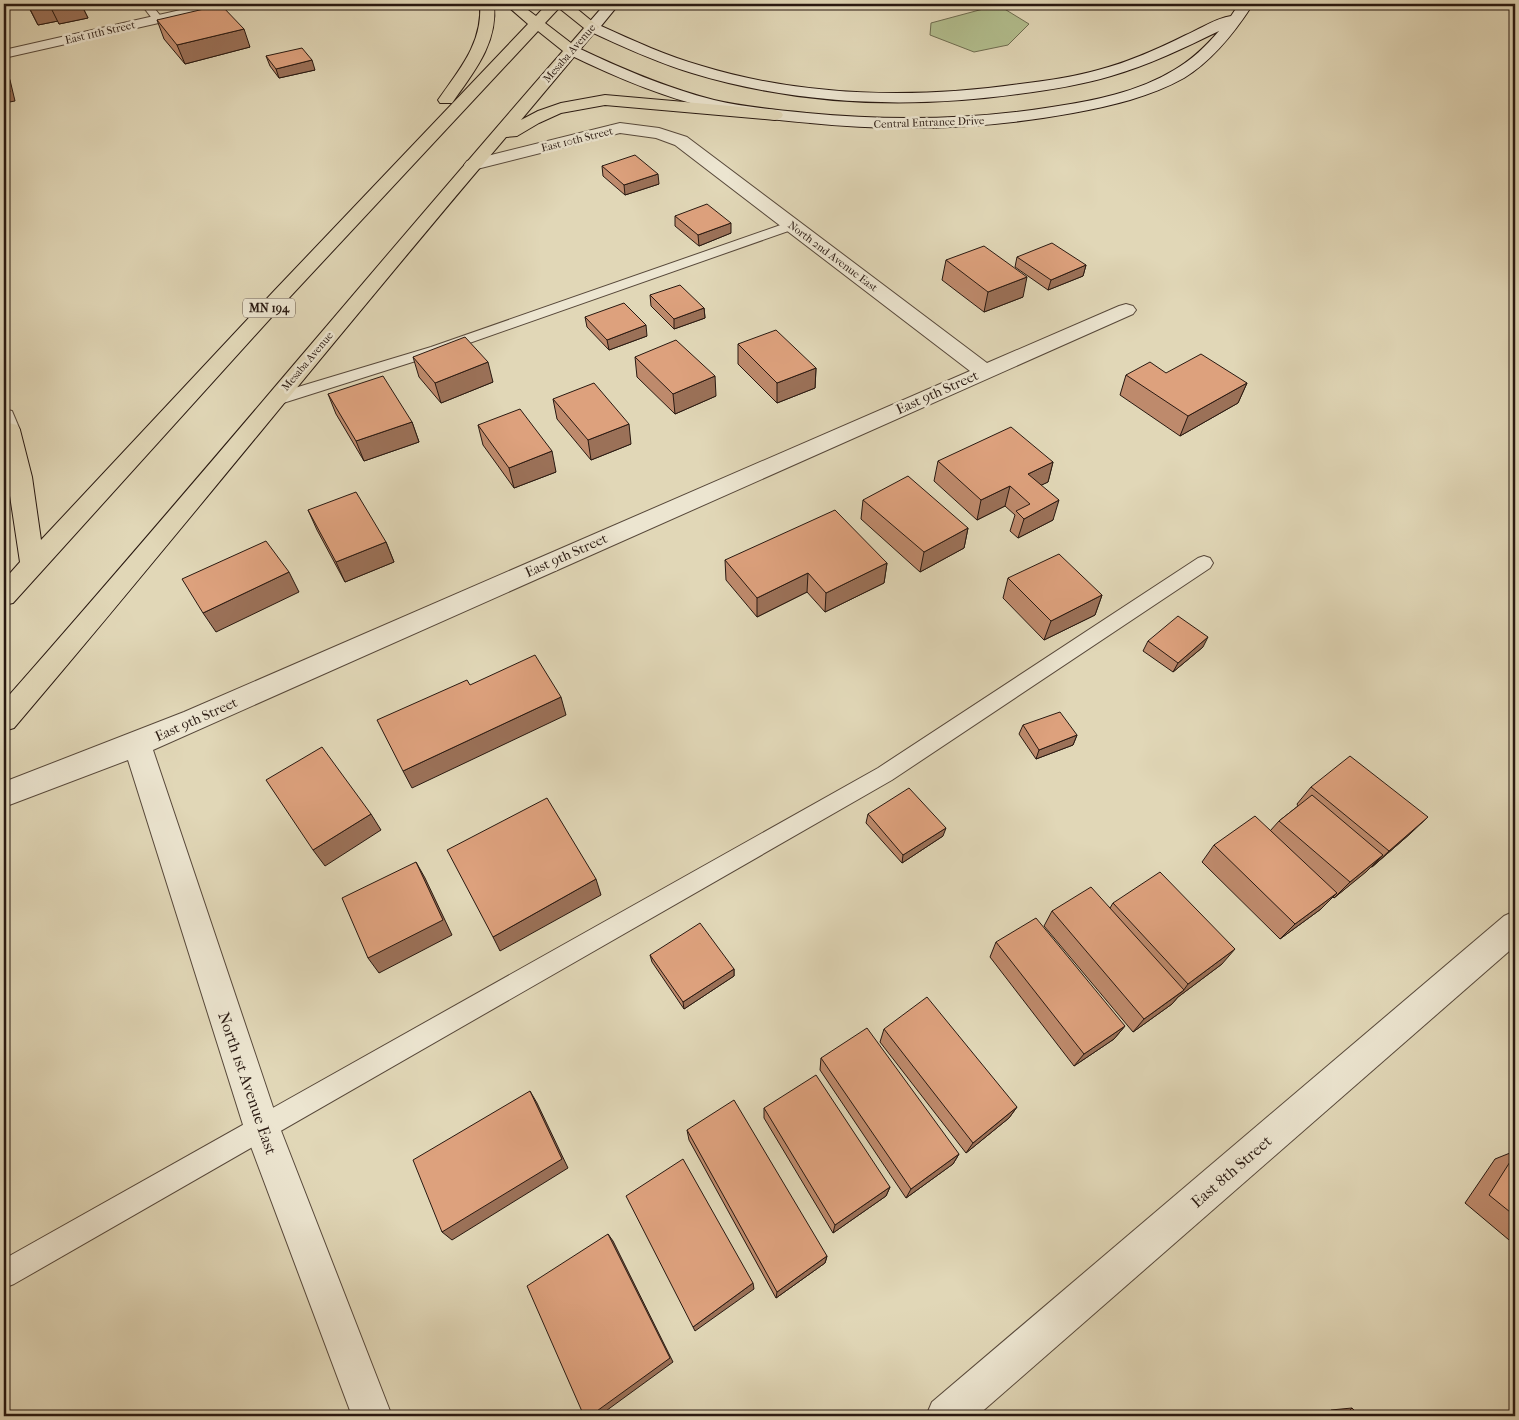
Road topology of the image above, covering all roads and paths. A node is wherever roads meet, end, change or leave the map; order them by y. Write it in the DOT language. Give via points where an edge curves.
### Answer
graph roads {
  1 [pos="146,4"];
  2 [pos="225,4"];
  3 [pos="487,4"];
  4 [pos="512,4"];
  5 [pos="555,4"];
  6 [pos="563,4"];
  7 [pos="612,4"];
  8 [pos="1242,10"];
  9 [pos="158,19"];
  10 [pos="537,24"];
  11 [pos="592,27"];
  12 [pos="572,50"];
  13 [pos="4,54"];
  14 [pos="775,115"];
  15 [pos="681,141"];
  16 [pos="478,159"];
  17 [pos="404,164"];
  18 [pos="792,225"];
  19 [pos="1126,310"];
  20 [pos="984,371"];
  21 [pos="274,400"];
  22 [pos="6,423"];
  23 [pos="1204,563"];
  24 [pos="32,565"];
  25 [pos="4,596"];
  26 [pos="4,720"];
  27 [pos="137,744"];
  28 [pos="4,796"];
  29 [pos="1515,926"];
  30 [pos="262,1128"];
  31 [pos="4,1274"];
  32 [pos="372,1416"];
  33 [pos="946,1416"];
  1 -- 9 [label="lane"];
  2 -- 9 [label="street, East 11th Street"];
  3 -- 17 [label="highway, MN 194" via="488,32"];
  4 -- 10 [label="highway"];
  5 -- 10 [label="highway"];
  6 -- 11 [label="highway"];
  7 -- 11 [label="street, Mesaba Avenue"];
  8 -- 11 [label="street, Central Entrance Drive" via="1167,50 1115,70 983,95 930,97 831,93 757,83 657,56"];
  8 -- 14 [label="street, Central Entrance Drive" via="1204,55 1178,74 1141,91 1096,104 976,121 899,125"];
  9 -- 13 [label="street, East 11th Street"];
  10 -- 12 [label="highway"];
  10 -- 17 [label="highway, MN 194"];
  11 -- 12 [label="highway, Mesaba Avenue"];
  12 -- 14 [label="street, Central Entrance Drive" via="655,87 706,103"];
  12 -- 16 [label="highway, Mesaba Avenue"];
  14 -- 16 [label="highway" via="630,101 586,102 567,105 536,117"];
  15 -- 16 [label="street, East 10th Street" via="659,132 620,128"];
  15 -- 18 [label="street, North 2nd Avenue East"];
  16 -- 21 [label="highway, Mesaba Avenue"];
  17 -- 24 [label="highway, MN 194"];
  18 -- 20 [label="street, North 2nd Avenue East"];
  18 -- 21 [label="lane" via="436,350"];
  19 -- 20 [label="street, East 9th Street"];
  20 -- 27 [label="street, East 9th Street"];
  21 -- 26 [label="highway, Mesaba Avenue"];
  22 -- 24 [label="highway" via="20,476"];
  23 -- 30 [label="lane" via="885,774"];
  24 -- 25 [label="highway, MN 194"];
  27 -- 28 [label="street, East 9th Street"];
  27 -- 30 [label="street, North 1st Avenue East"];
  29 -- 33 [label="street, East 8th Street"];
  30 -- 31 [label="lane"];
  30 -- 32 [label="street, North 1st Avenue East"];
}
